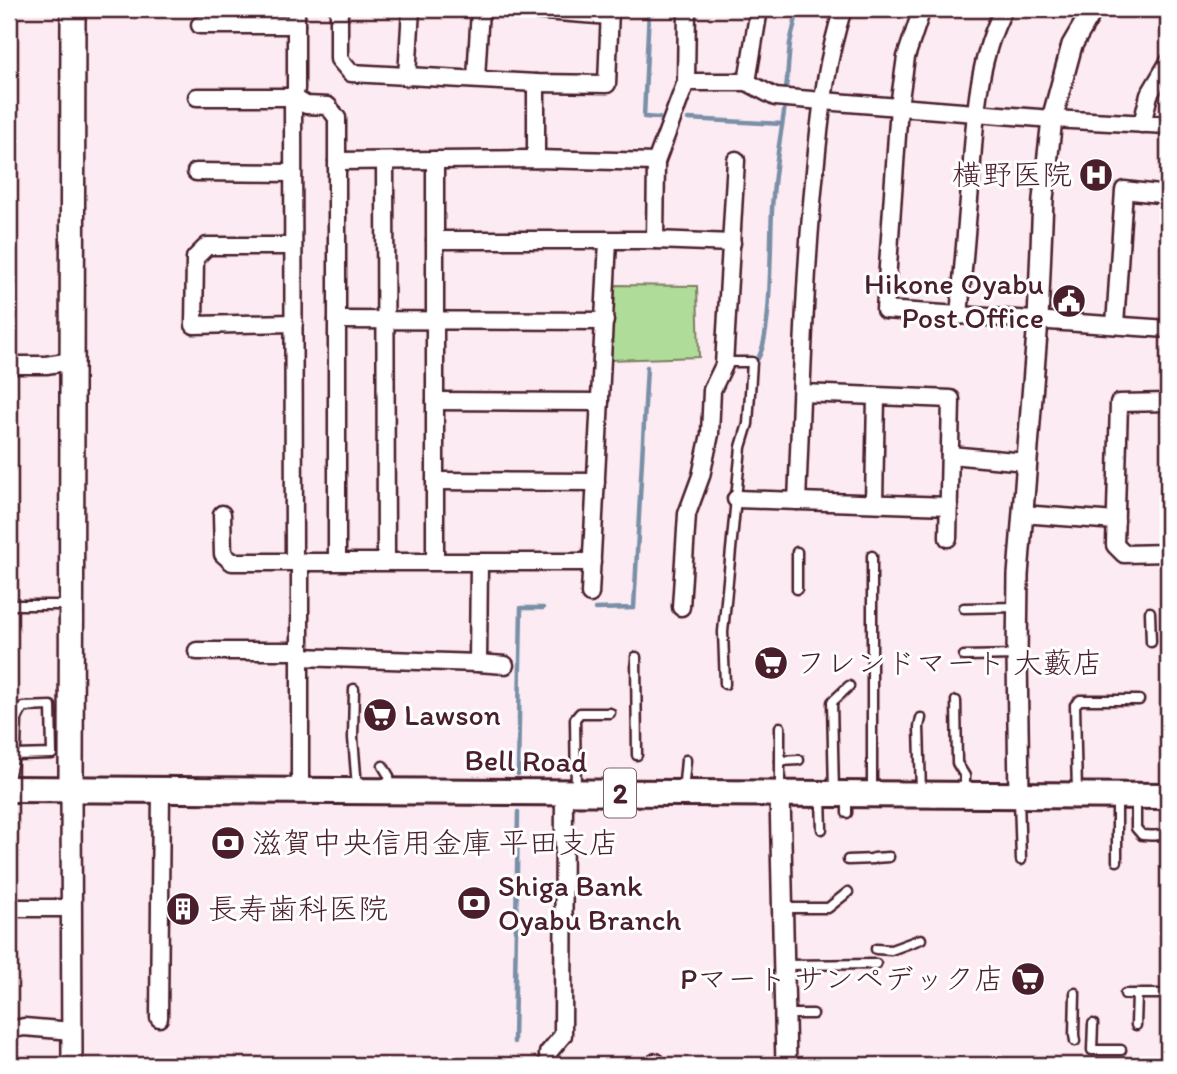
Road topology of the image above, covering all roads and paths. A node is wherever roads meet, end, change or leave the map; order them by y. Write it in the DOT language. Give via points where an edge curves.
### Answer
graph roads {
  1 [pos="72,9"];
  2 [pos="339,9"];
  3 [pos="411,9"];
  4 [pos="480,9"];
  5 [pos="519,9"];
  6 [pos="687,9"];
  7 [pos="759,9"];
  8 [pos="843,9"];
  9 [pos="922,9"];
  10 [pos="1004,9"];
  11 [pos="1093,9"];
  12 [pos="610,13"];
  13 [pos="296,17"];
  14 [pos="200,24"];
  15 [pos="1168,63"];
  16 [pos="407,77"];
  17 [pos="476,79"];
  18 [pos="686,82"];
  19 [pos="747,82"];
  20 [pos="536,83"];
  21 [pos="197,97"];
  22 [pos="293,97"];
  23 [pos="823,101"];
  24 [pos="899,106"];
  25 [pos="976,111"];
  26 [pos="1052,119"];
  27 [pos="1142,124"];
  28 [pos="1168,125"];
  29 [pos="536,159"];
  30 [pos="337,160"];
  31 [pos="385,160"];
  32 [pos="435,160"];
  33 [pos="736,160"];
  34 [pos="656,162"];
  35 [pos="196,172"];
  36 [pos="292,173"];
  37 [pos="1168,195"];
  38 [pos="435,240"];
  39 [pos="655,240"];
  40 [pos="608,241"];
  41 [pos="732,243"];
  42 [pos="292,246"];
  43 [pos="959,316"];
  44 [pos="337,320"];
  45 [pos="1038,320"];
  46 [pos="385,321"];
  47 [pos="435,321"];
  48 [pos="605,321"];
  49 [pos="294,323"];
  50 [pos="1115,325"];
  51 [pos="1168,329"];
  52 [pos="72,361"];
  53 [pos="724,362"];
  54 [pos="9,365"];
  55 [pos="802,393"];
  56 [pos="876,396"];
  57 [pos="435,401"];
  58 [pos="600,401"];
  59 [pos="1168,402"];
  60 [pos="950,454"];
  61 [pos="1026,462"];
  62 [pos="435,481"];
  63 [pos="596,482"];
  64 [pos="736,499"];
  65 [pos="797,501"];
  66 [pos="874,503"];
  67 [pos="949,506"];
  68 [pos="222,514"];
  69 [pos="1022,514"];
  70 [pos="1116,521"];
  71 [pos="948,538"];
  72 [pos="797,552"];
  73 [pos="1168,553"];
  74 [pos="872,556"];
  75 [pos="337,561"];
  76 [pos="386,561"];
  77 [pos="435,561"];
  78 [pos="297,562"];
  79 [pos="479,562"];
  80 [pos="592,562"];
  81 [pos="797,589"];
  82 [pos="590,594"];
  83 [pos="9,605"];
  84 [pos="72,605"];
  85 [pos="681,607"];
  86 [pos="964,607"];
  87 [pos="1018,607"];
  88 [pos="1150,612"];
  89 [pos="1151,642"];
  90 [pos="197,651"];
  91 [pos="300,654"];
  92 [pos="1017,655"];
  93 [pos="964,656"];
  94 [pos="636,657"];
  95 [pos="478,663"];
  96 [pos="505,665"];
  97 [pos="724,684"];
  98 [pos="849,686"];
  99 [pos="354,689"];
  100 [pos="1139,700"];
  101 [pos="956,701"];
  102 [pos="610,713"];
  103 [pos="921,718"];
  104 [pos="1065,726"];
  105 [pos="1076,726"];
  106 [pos="780,727"];
  107 [pos="14,755"];
  108 [pos="637,755"];
  109 [pos="686,760"];
  110 [pos="799,760"];
  111 [pos="780,761"];
  112 [pos="383,766"];
  113 [pos="9,778"];
  114 [pos="9,789"];
  115 [pos="71,789"];
  116 [pos="161,789"];
  117 [pos="300,790"];
  118 [pos="357,790"];
  119 [pos="390,791"];
  120 [pos="570,793"];
  121 [pos="683,794"];
  122 [pos="1149,794"];
  123 [pos="780,795"];
  124 [pos="965,796"];
  125 [pos="1019,796"];
  126 [pos="1077,796"];
  127 [pos="909,798"];
  128 [pos="853,799"];
  129 [pos="822,829"];
  130 [pos="1168,829"];
  131 [pos="889,858"];
  132 [pos="848,860"];
  133 [pos="1021,860"];
  134 [pos="1117,861"];
  135 [pos="848,892"];
  136 [pos="9,908"];
  137 [pos="72,908"];
  138 [pos="783,908"];
  139 [pos="921,939"];
  140 [pos="876,949"];
  141 [pos="876,964"];
  142 [pos="784,965"];
  143 [pos="1075,993"];
  144 [pos="1125,994"];
  145 [pos="1137,994"];
  146 [pos="1168,994"];
  147 [pos="785,1014"];
  148 [pos="813,1014"];
  149 [pos="159,1018"];
  150 [pos="1093,1024"];
  151 [pos="1136,1025"];
  152 [pos="9,1030"];
  153 [pos="72,1031"];
  154 [pos="1075,1041"];
  155 [pos="1121,1050"];
  156 [pos="72,1065"];
  157 [pos="549,1065"];
  158 [pos="786,1065"];
  1 -- 52 [label="main road"];
  2 -- 16 [label="street" via="339,59 351,73"];
  3 -- 16 [label="street"];
  4 -- 17 [label="street"];
  5 -- 12 [label="street"];
  6 -- 18 [label="street"];
  7 -- 19 [label="street"];
  8 -- 23 [label="street"];
  9 -- 24 [label="street" via="906,57"];
  10 -- 25 [label="street" via="982,69"];
  11 -- 26 [label="street" via="1072,45"];
  12 -- 20 [label="street" via="607,84"];
  13 -- 14 [label="street"];
  13 -- 22 [label="street"];
  15 -- 27 [label="street" via="1149,96"];
  16 -- 17 [label="street"];
  17 -- 20 [label="street"];
  18 -- 19 [label="street"];
  18 -- 34 [label="street"];
  19 -- 23 [label="street" via="775,97"];
  20 -- 29 [label="street"];
  21 -- 22 [label="street"];
  22 -- 30 [label="street" via="306,105 328,106 337,118"];
  22 -- 36 [label="street"];
  23 -- 24 [label="street"];
  23 -- 55 [label="street" via="810,214"];
  24 -- 25 [label="street"];
  24 -- 43 [label="street" via="885,310"];
  25 -- 26 [label="street"];
  25 -- 43 [label="street"];
  26 -- 27 [label="street"];
  26 -- 45 [label="street"];
  27 -- 28 [label="street"];
  29 -- 32 [label="street"];
  29 -- 34 [label="street"];
  30 -- 31 [label="street"];
  30 -- 44 [label="street"];
  31 -- 32 [label="street"];
  31 -- 46 [label="street"];
  32 -- 38 [label="street"];
  33 -- 41 [label="street"];
  34 -- 39 [label="street"];
  35 -- 36 [label="street"];
  36 -- 42 [label="street"];
  37 -- 50 [label="street" via="1124,190"];
  38 -- 40 [label="street"];
  38 -- 47 [label="street"];
  39 -- 40 [label="street"];
  39 -- 41 [label="street"];
  40 -- 48 [label="street"];
  41 -- 53 [label="street"];
  42 -- 49 [label="street"];
  42 -- 49 [label="street" via="208,246 195,258 194,325"];
  43 -- 45 [label="street"];
  44 -- 46 [label="street"];
  44 -- 75 [label="street"];
  45 -- 50 [label="street"];
  45 -- 61 [label="street"];
  46 -- 47 [label="street"];
  46 -- 76 [label="street"];
  47 -- 48 [label="street"];
  47 -- 57 [label="street"];
  48 -- 58 [label="street"];
  49 -- 78 [label="street"];
  50 -- 51 [label="street"];
  52 -- 54 [label="street"];
  52 -- 84 [label="main road"];
  53 -- 64 [label="lane" via="752,362"];
  53 -- 85 [label="street" via="712,390 710,434 687,514"];
  55 -- 56 [label="street"];
  55 -- 65 [label="street"];
  56 -- 60 [label="street" via="951,399"];
  56 -- 66 [label="street"];
  57 -- 58 [label="street"];
  57 -- 62 [label="street"];
  58 -- 63 [label="street"];
  59 -- 70 [label="street" via="1119,403"];
  60 -- 61 [label="street"];
  60 -- 67 [label="street"];
  61 -- 69 [label="street"];
  62 -- 63 [label="street"];
  62 -- 77 [label="street"];
  63 -- 80 [label="street"];
  64 -- 65 [label="street"];
  64 -- 97 [label="lane" via="723,632"];
  65 -- 66 [label="street"];
  66 -- 67 [label="street"];
  67 -- 71 [label="street"];
  68 -- 78 [label="street" via="222,554 232,562"];
  69 -- 70 [label="street"];
  69 -- 87 [label="street"];
  70 -- 73 [label="street" via="1115,545 1124,554"];
  72 -- 81 [label="lane"];
  74 -- 128 [label="lane"];
  75 -- 76 [label="street"];
  75 -- 78 [label="street"];
  76 -- 77 [label="street"];
  77 -- 79 [label="street"];
  78 -- 91 [label="street"];
  79 -- 80 [label="street"];
  79 -- 95 [label="street"];
  80 -- 82 [label="street"];
  83 -- 84 [label="lane"];
  84 -- 115 [label="main road"];
  86 -- 87 [label="lane"];
  87 -- 92 [label="street"];
  88 -- 89 [label="lane"];
  90 -- 91 [label="street"];
  91 -- 95 [label="street" via="408,664"];
  91 -- 117 [label="street"];
  92 -- 93 [label="lane"];
  92 -- 125 [label="street"];
  94 -- 108 [label="lane"];
  95 -- 96 [label="street"];
  98 -- 128 [label="lane" via="832,702"];
  99 -- 118 [label="lane"];
  100 -- 105 [label="lane" via="1080,700 1075,705"];
  101 -- 124 [label="lane" via="957,764 965,776"];
  102 -- 120 [label="lane" via="580,713 575,719"];
  103 -- 127 [label="lane"];
  104 -- 105 [label="lane"];
  105 -- 126 [label="lane"];
  106 -- 111 [label="lane"];
  107 -- 107 [label="lane" via="17,719 23,707 51,706 52,754"];
  107 -- 113 [label="lane"];
  109 -- 121 [label="lane"];
  110 -- 111 [label="lane"];
  111 -- 123 [label="lane"];
  112 -- 119 [label="lane"];
  114 -- 115 [label="main road, Bell Road / 2"];
  115 -- 116 [label="main road, Bell Road / 2"];
  115 -- 137 [label="street"];
  116 -- 117 [label="main road, Bell Road / 2"];
  116 -- 149 [label="street"];
  117 -- 118 [label="main road, Bell Road / 2"];
  118 -- 119 [label="main road, Bell Road / 2"];
  119 -- 120 [label="main road, Bell Road / 2"];
  120 -- 121 [label="main road, Bell Road / 2" via="637,790"];
  120 -- 157 [label="street" via="563,1035 548,1052"];
  121 -- 123 [label="main road, Bell Road / 2"];
  122 -- 126 [label="main road, Bell Road / 2"];
  122 -- 130 [label="lane" via="1136,828 1142,835 1159,835"];
  122 -- 134 [label="lane"];
  123 -- 128 [label="main road, Bell Road / 2"];
  123 -- 138 [label="street" via="785,834"];
  124 -- 125 [label="main road, Bell Road / 2"];
  124 -- 127 [label="main road, Bell Road / 2"];
  125 -- 126 [label="main road, Bell Road / 2"];
  125 -- 133 [label="lane"];
  127 -- 128 [label="main road, Bell Road / 2"];
  128 -- 129 [label="lane"];
  131 -- 132 [label="lane"];
  135 -- 138 [label="lane" via="828,908"];
  136 -- 137 [label="street"];
  137 -- 153 [label="street"];
  138 -- 142 [label="street"];
  139 -- 140 [label="lane" via="891,950"];
  141 -- 142 [label="lane"];
  142 -- 147 [label="street"];
  143 -- 154 [label="lane"];
  144 -- 145 [label="lane"];
  145 -- 146 [label="lane"];
  145 -- 151 [label="lane"];
  147 -- 148 [label="lane"];
  147 -- 158 [label="street"];
  150 -- 155 [label="lane" via="1092,1050"];
  152 -- 153 [label="street"];
  153 -- 156 [label="street"];
}
